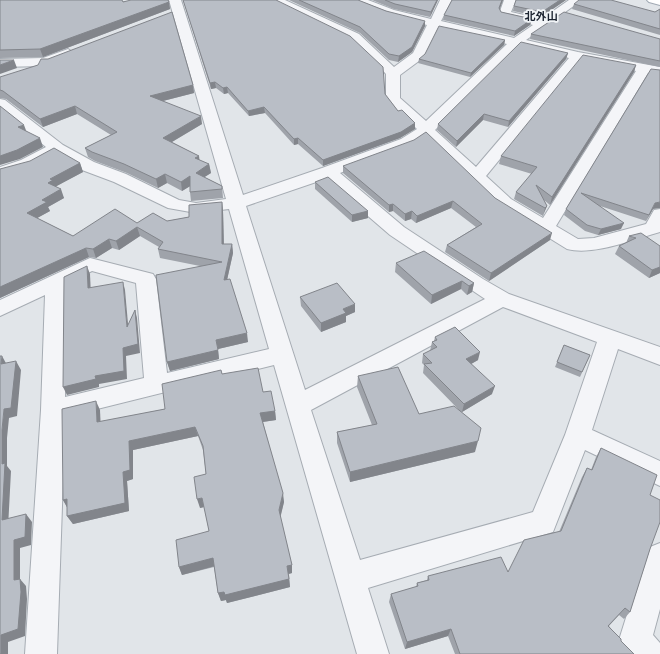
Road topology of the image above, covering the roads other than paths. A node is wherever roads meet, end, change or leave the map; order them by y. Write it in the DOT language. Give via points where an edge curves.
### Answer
graph roads {
  1 [pos="276,0"];
  2 [pos="358,0"];
  3 [pos="445,0"];
  4 [pos="510,0"];
  5 [pos="653,0"];
  6 [pos="660,2"];
  7 [pos="568,3"];
  8 [pos="174,9"];
  9 [pos="576,15"];
  10 [pos="434,23"];
  11 [pos="544,23"];
  12 [pos="516,42"];
  13 [pos="82,48"];
  14 [pos="578,56"];
  15 [pos="45,62"];
  16 [pos="0,63"];
  17 [pos="644,69"];
  18 [pos="660,71"];
  19 [pos="393,74"];
  20 [pos="13,76"];
  21 [pos="0,103"];
  22 [pos="426,130"];
  23 [pos="57,148"];
  24 [pos="0,172"];
  25 [pos="328,172"];
  26 [pos="476,177"];
  27 [pos="237,203"];
  28 [pos="660,214"];
  29 [pos="546,227"];
  30 [pos="56,281"];
  31 [pos="502,299"];
  32 [pos="0,309"];
  33 [pos="610,338"];
  34 [pos="283,354"];
  35 [pos="660,356"];
  36 [pos="157,385"];
  37 [pos="298,405"];
  38 [pos="53,410"];
  39 [pos="578,435"];
  40 [pos="660,474"];
  41 [pos="660,557"];
  42 [pos="350,578"];
  43 [pos="41,654"];
  44 [pos="373,654"];
  45 [pos="648,654"];
  1 -- 19 [label="street" via="355,37"];
  2 -- 10 [label="street" via="390,13"];
  3 -- 10 [label="street"];
  4 -- 11 [label="street" via="505,14"];
  5 -- 6 [label="main road"];
  7 -- 9 [label="street"];
  7 -- 11 [label="street"];
  8 -- 27 [label="street"];
  10 -- 12 [label="street"];
  10 -- 19 [label="street" via="418,55"];
  11 -- 12 [label="street"];
  12 -- 14 [label="street"];
  12 -- 22 [label="street"];
  13 -- 15 [label="street"];
  14 -- 17 [label="street"];
  14 -- 26 [label="street"];
  15 -- 16 [label="street"];
  15 -- 20 [label="street"];
  17 -- 18 [label="street"];
  17 -- 29 [label="street"];
  19 -- 22 [label="street" via="393,99"];
  21 -- 23 [label="street"];
  22 -- 25 [label="street" via="408,142"];
  22 -- 26 [label="street"];
  23 -- 24 [label="street" via="27,164"];
  23 -- 27 [label="street" via="88,166 174,204 196,208"];
  25 -- 27 [label="street"];
  25 -- 31 [label="street" via="397,231"];
  26 -- 29 [label="street" via="505,203"];
  27 -- 34 [label="street"];
  28 -- 29 [label="street" via="654,228 594,244 574,244"];
  30 -- 32 [label="street"];
  30 -- 36 [label="street" via="90,264 146,279"];
  30 -- 38 [label="street"];
  31 -- 33 [label="street"];
  31 -- 37 [label="street"];
  33 -- 35 [label="street"];
  33 -- 39 [label="street"];
  34 -- 36 [label="street"];
  34 -- 37 [label="street"];
  36 -- 38 [label="street"];
  37 -- 42 [label="street"];
  38 -- 43 [label="street"];
  39 -- 40 [label="street"];
  39 -- 42 [label="street" via="543,523"];
  41 -- 45 [label="street" via="635,640"];
  42 -- 44 [label="street"];
}
